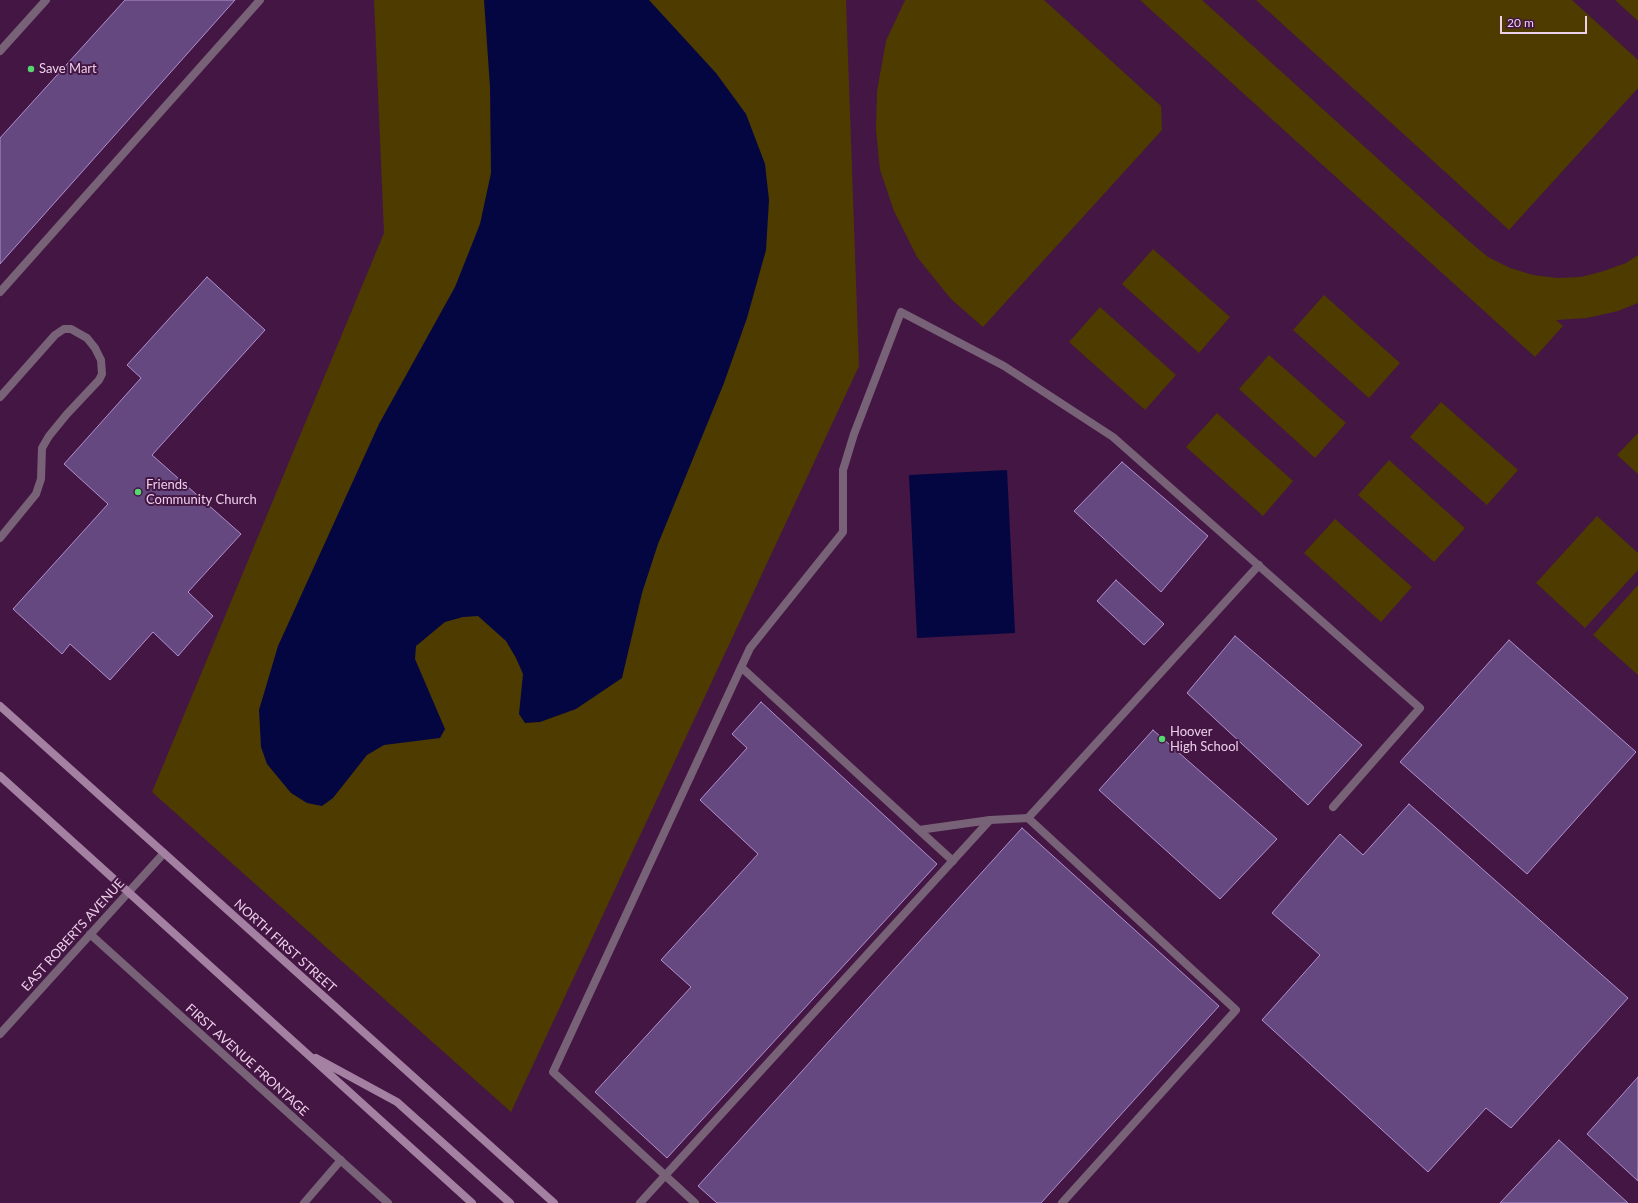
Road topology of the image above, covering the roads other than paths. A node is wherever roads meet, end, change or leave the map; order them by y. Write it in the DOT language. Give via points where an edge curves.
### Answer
graph roads {
  1 [pos="46,0"];
  2 [pos="260,0"];
  3 [pos="0,51"];
  4 [pos="0,292"];
  5 [pos="0,398"];
  6 [pos="0,538"];
  7 [pos="1259,565"];
  8 [pos="741,667"];
  9 [pos="0,706"];
  10 [pos="0,776"];
  11 [pos="1333,807"];
  12 [pos="1028,818"];
  13 [pos="990,820"];
  14 [pos="919,830"];
  15 [pos="164,853"];
  16 [pos="953,861"];
  17 [pos="129,892"];
  18 [pos="90,934"];
  19 [pos="0,1034"];
  20 [pos="303,1050"];
  21 [pos="341,1160"];
  22 [pos="665,1176"];
  23 [pos="304,1203"];
  24 [pos="388,1203"];
  25 [pos="472,1203"];
  26 [pos="510,1203"];
  27 [pos="554,1203"];
  28 [pos="640,1203"];
  29 [pos="695,1203"];
  30 [pos="1062,1203"];
  1 -- 3 [label="street"];
  2 -- 4 [label="street"];
  5 -- 6 [label="street" via="56,335 64,330 71,329 87,338 101,360 102,374 99,380 66,414 42,448 41,479 36,494"];
  7 -- 8 [label="street" via="1114,437 1004,366 901,312 854,434 843,470 843,532 750,648"];
  7 -- 11 [label="street" via="1420,708"];
  7 -- 12 [label="street"];
  8 -- 14 [label="street"];
  8 -- 22 [label="street" via="553,1072"];
  9 -- 15 [label="main road, NORTH FIRST STREET"];
  10 -- 17 [label="main road"];
  12 -- 13 [label="street"];
  12 -- 30 [label="street" via="1236,1010"];
  13 -- 14 [label="street"];
  13 -- 16 [label="street"];
  14 -- 16 [label="street"];
  15 -- 17 [label="street, EAST ROBERTS AVENUE"];
  15 -- 27 [label="main road, NORTH FIRST STREET"];
  16 -- 22 [label="street"];
  17 -- 18 [label="street, EAST ROBERTS AVENUE"];
  17 -- 20 [label="main road"];
  18 -- 19 [label="street, EAST ROBERTS AVENUE"];
  18 -- 21 [label="street, FIRST AVENUE FRONTAGE"];
  20 -- 25 [label="main road"];
  20 -- 26 [label="main road" via="398,1102"];
  21 -- 23 [label="street"];
  21 -- 24 [label="street, FIRST AVENUE FRONTAGE"];
  22 -- 28 [label="street"];
  22 -- 29 [label="street"];
}
